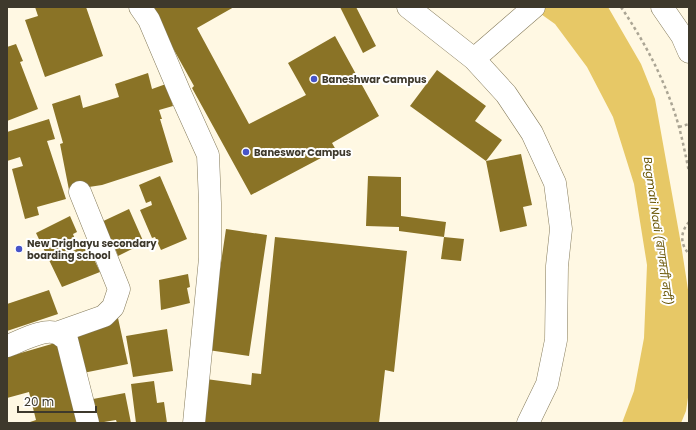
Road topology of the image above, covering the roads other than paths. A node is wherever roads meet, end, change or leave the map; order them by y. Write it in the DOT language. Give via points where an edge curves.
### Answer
graph roads {
  1 [pos="140,7"];
  2 [pos="408,7"];
  3 [pos="534,7"];
  4 [pos="662,7"];
  5 [pos="687,41"];
  6 [pos="474,59"];
  7 [pos="80,192"];
  8 [pos="46,334"];
  9 [pos="7,346"];
  10 [pos="88,423"];
  11 [pos="194,423"];
  12 [pos="528,423"];
  1 -- 11 [label="street" via="149,20 208,155 210,258"];
  2 -- 6 [label="street"];
  3 -- 6 [label="street"];
  4 -- 5 [label="street"];
  6 -- 12 [label="street" via="506,94 532,133 555,183 561,228 557,266 556,340 547,384"];
  7 -- 8 [label="street" via="119,288 113,307 104,316"];
  8 -- 9 [label="street"];
  8 -- 10 [label="street" via="67,340"];
}
